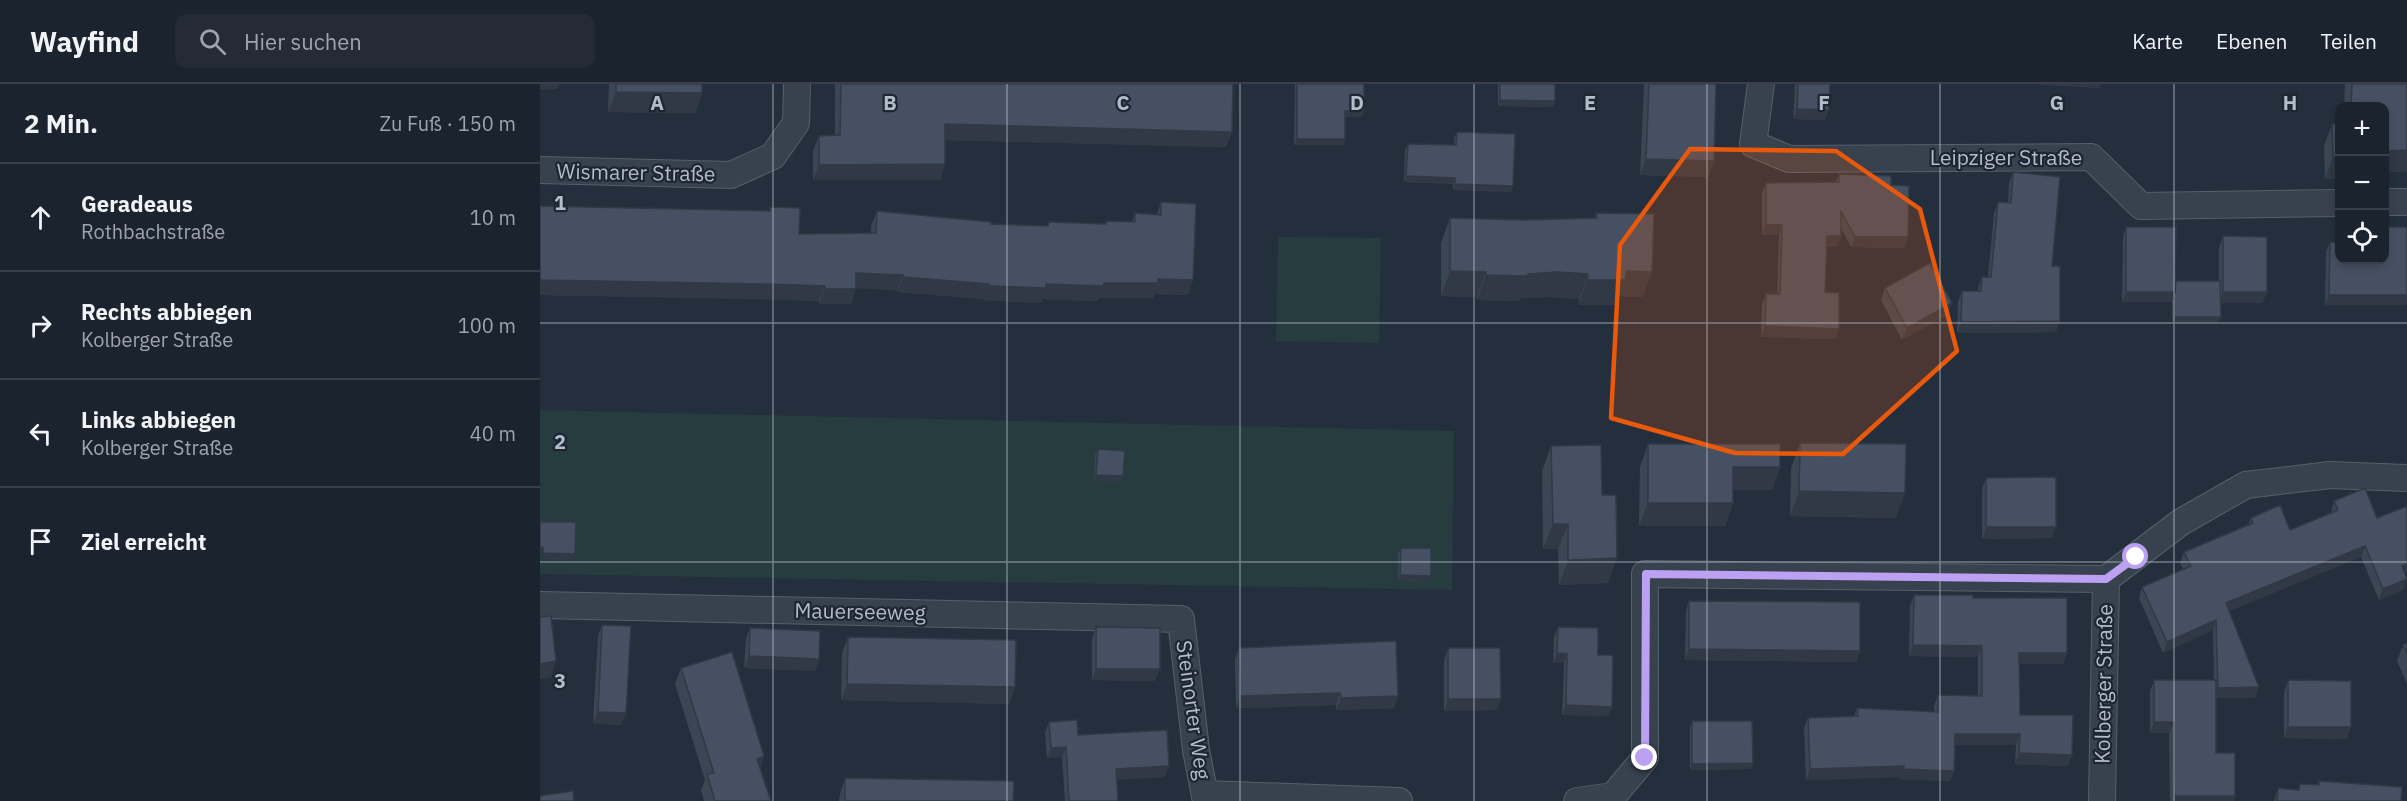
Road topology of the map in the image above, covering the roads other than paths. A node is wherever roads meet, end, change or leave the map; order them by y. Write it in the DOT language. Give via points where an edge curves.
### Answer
graph roads {
  1 [pos="797,84"];
  2 [pos="1761,84"];
  3 [pos="540,170"];
  4 [pos="2407,201"];
  5 [pos="2389,202"];
  6 [pos="2335,203"];
  7 [pos="2407,478"];
  8 [pos="2106,579"];
  9 [pos="540,605"];
  10 [pos="1181,619"];
  11 [pos="1205,798"];
  12 [pos="1399,801"];
  13 [pos="1576,801"];
  14 [pos="2102,801"];
  1 -- 3 [label="street, Wismarer Straße" via="796,123 773,156 731,175"];
  2 -- 6 [label="street, Leipziger Straße" via="1753,144 1789,159 2091,157 2141,206"];
  4 -- 5 [label="street"];
  7 -- 8 [label="street" via="2330,475 2246,485 2181,522"];
  8 -- 13 [label="street, Kolberger Straße" via="1646,574 1645,758 1613,796"];
  8 -- 14 [label="street, Kolberger Straße"];
  9 -- 10 [label="street, Mauerseeweg"];
  10 -- 11 [label="street, Steinorter Weg"];
  11 -- 12 [label="street"];
}
